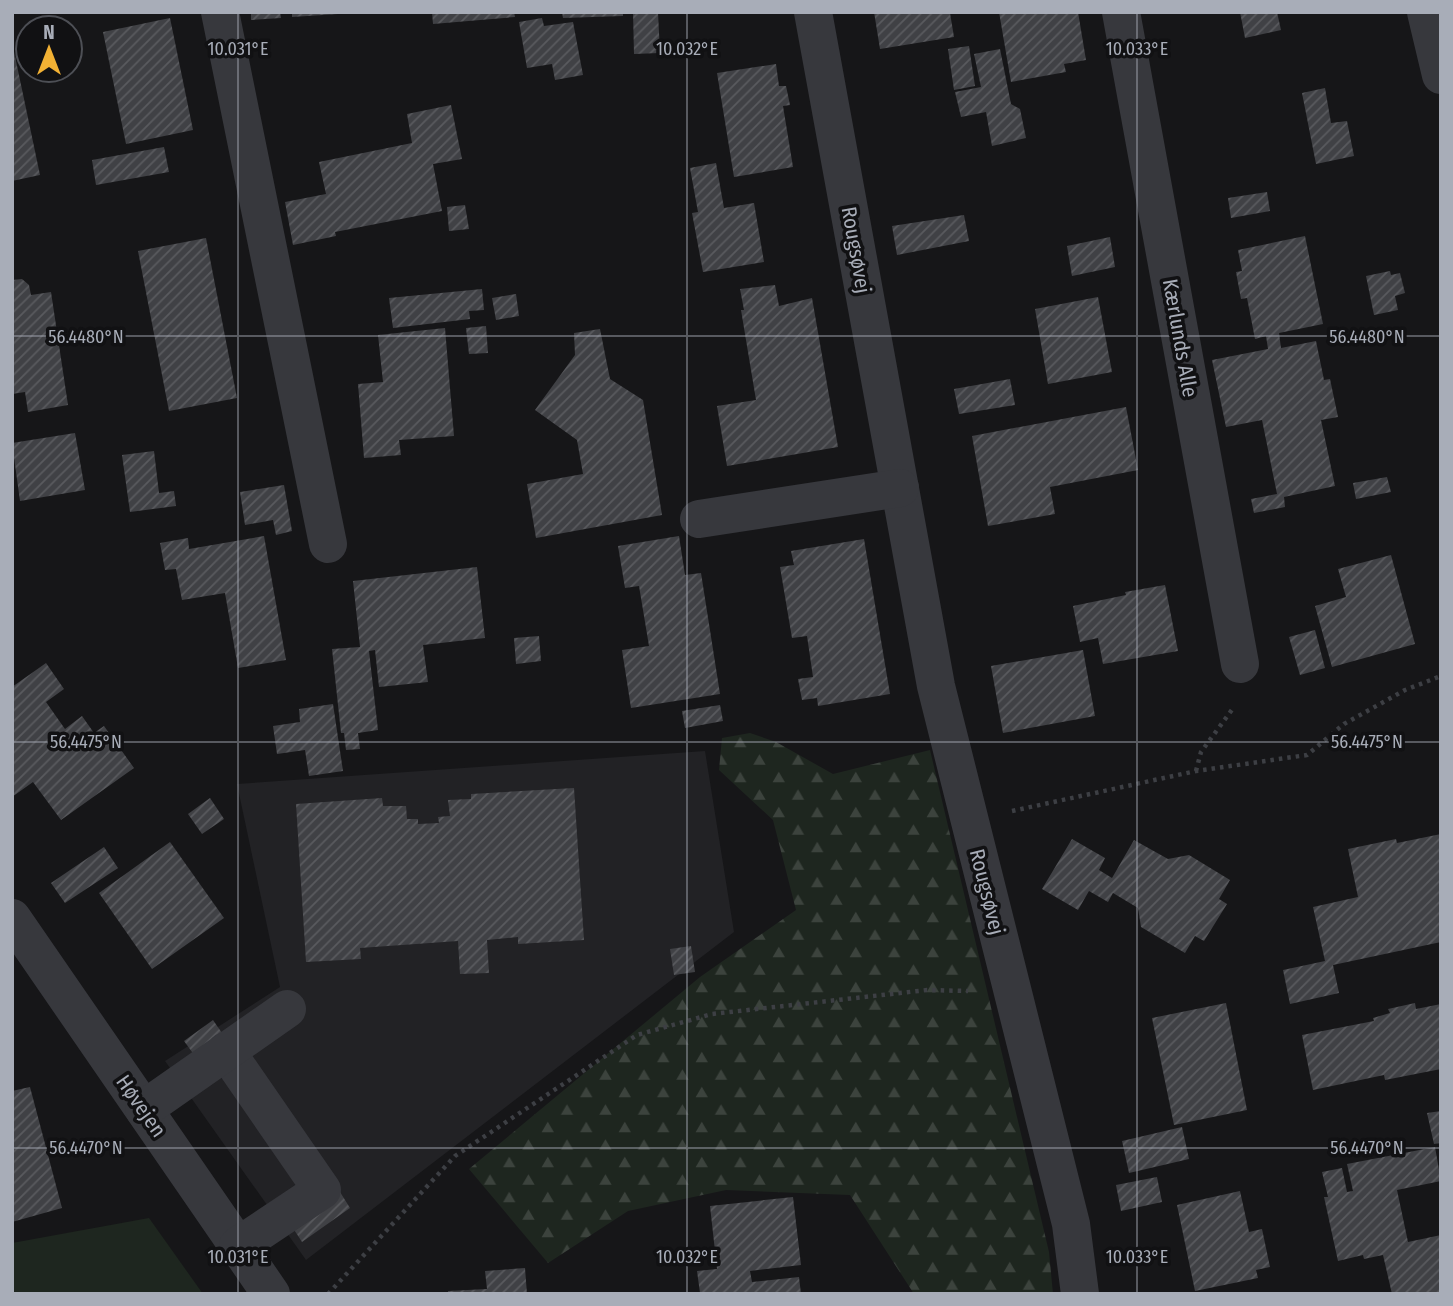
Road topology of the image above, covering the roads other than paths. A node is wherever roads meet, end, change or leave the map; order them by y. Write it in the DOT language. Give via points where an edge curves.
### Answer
graph roads {
  1 [pos="220,12"];
  2 [pos="813,12"];
  3 [pos="1121,12"];
  4 [pos="1426,12"];
  5 [pos="1441,75"];
  6 [pos="900,488"];
  7 [pos="699,519"];
  8 [pos="328,544"];
  9 [pos="1240,664"];
  10 [pos="12,918"];
  11 [pos="287,1009"];
  12 [pos="226,1051"];
  13 [pos="144,1109"];
  14 [pos="238,1246"];
  15 [pos="271,1294"];
  16 [pos="1080,1294"];
  1 -- 8 [label="street"];
  2 -- 6 [label="street, Rougsøvej"];
  3 -- 9 [label="street, Kærlunds Alle"];
  4 -- 5 [label="street"];
  6 -- 7 [label="street"];
  6 -- 16 [label="street, Rougsøvej" via="936,685 1070,1224"];
  10 -- 13 [label="street, Høvejen"];
  11 -- 12 [label="street"];
  12 -- 13 [label="street"];
  12 -- 14 [label="street" via="323,1190"];
  13 -- 14 [label="street, Høvejen"];
  14 -- 15 [label="street, Høvejen"];
}
